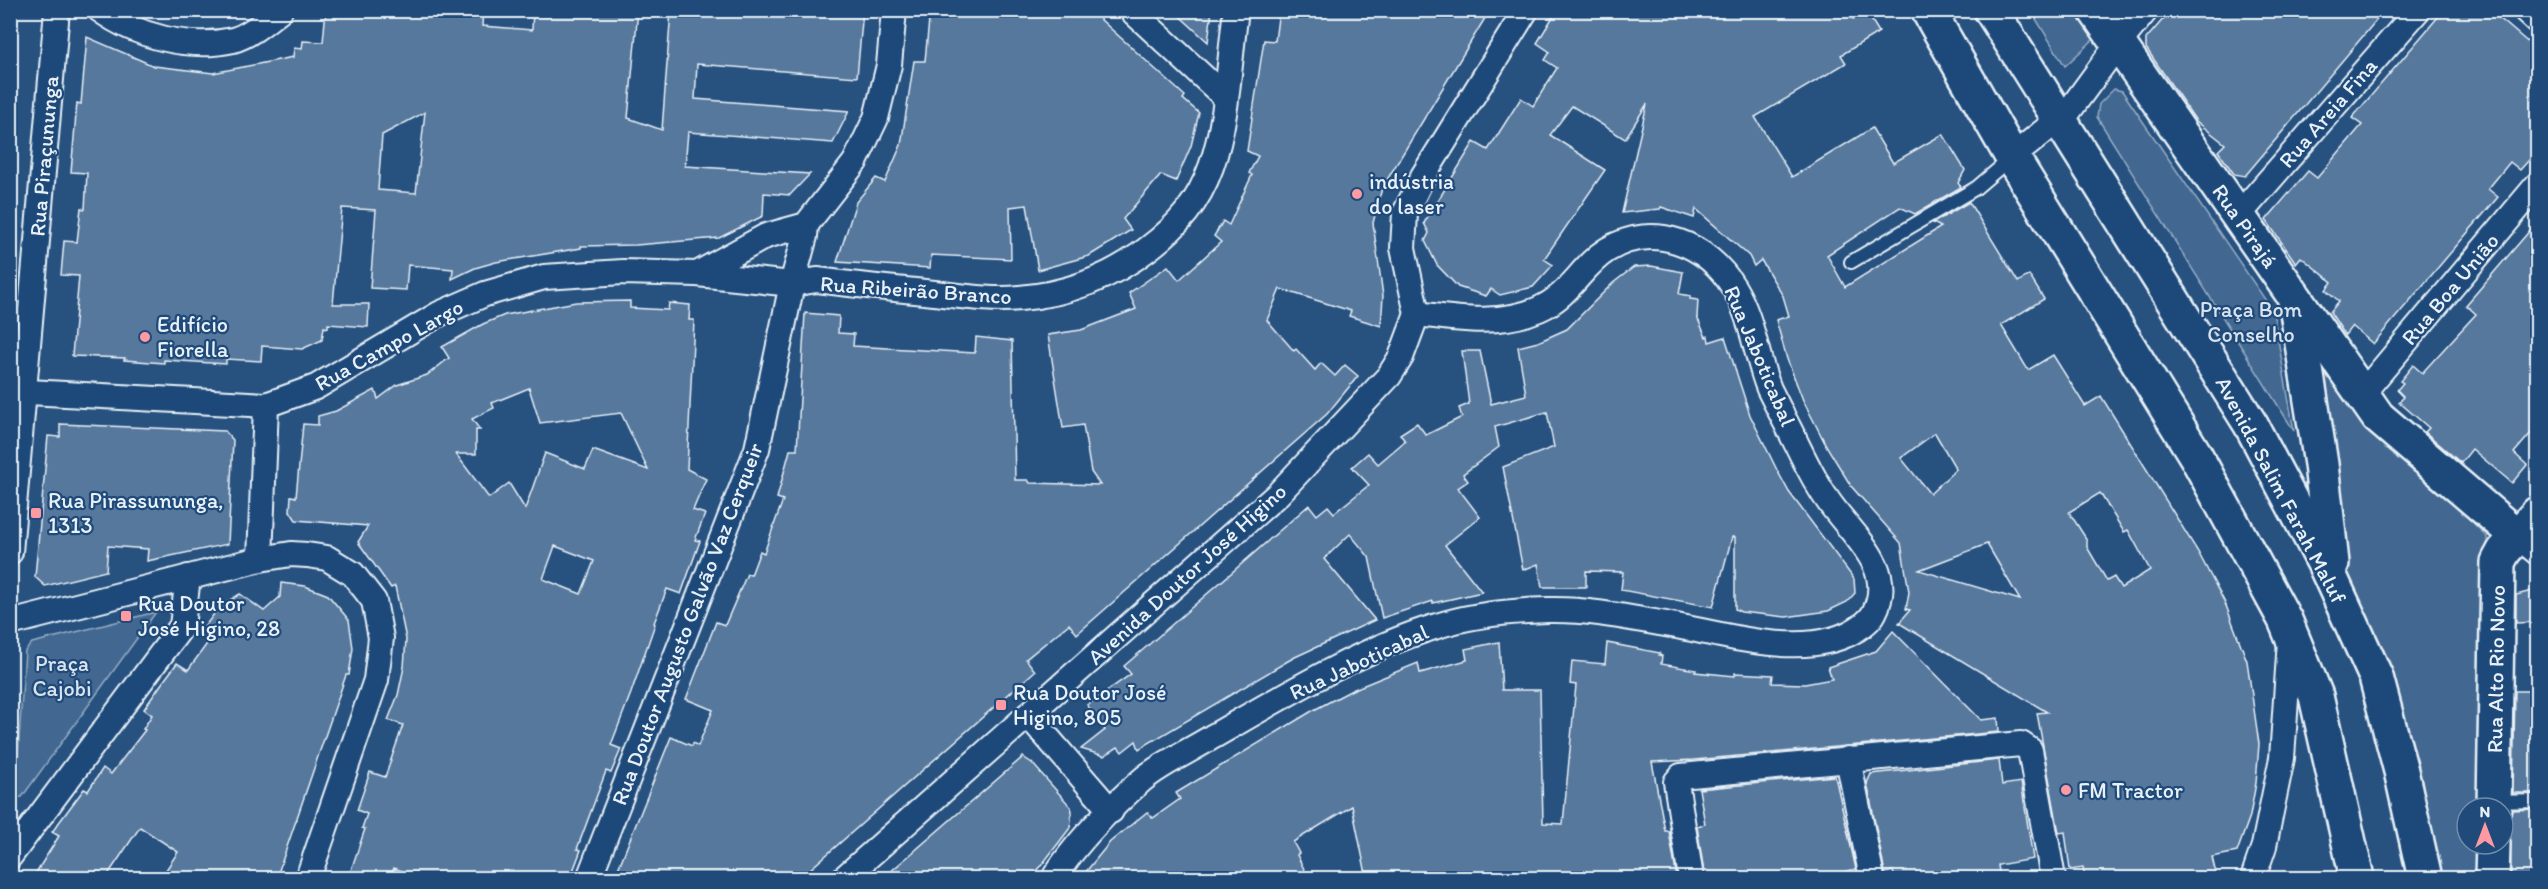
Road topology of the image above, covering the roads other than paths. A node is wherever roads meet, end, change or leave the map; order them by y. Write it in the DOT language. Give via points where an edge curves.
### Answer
graph roads {
  1 [pos="57,10"];
  2 [pos="100,10"];
  3 [pos="280,10"];
  4 [pos="894,10"];
  5 [pos="1131,10"];
  6 [pos="1236,10"];
  7 [pos="1526,10"];
  8 [pos="1928,10"];
  9 [pos="1991,10"];
  10 [pos="2095,10"];
  11 [pos="2146,10"];
  12 [pos="2418,10"];
  13 [pos="2524,10"];
  14 [pos="2538,22"];
  15 [pos="2118,44"];
  16 [pos="1225,97"];
  17 [pos="2060,119"];
  18 [pos="2012,157"];
  19 [pos="2538,184"];
  20 [pos="2238,216"];
  21 [pos="806,225"];
  22 [pos="1851,262"];
  23 [pos="697,274"];
  24 [pos="792,284"];
  25 [pos="2295,299"];
  26 [pos="1417,314"];
  27 [pos="17,392"];
  28 [pos="2362,394"];
  29 [pos="266,405"];
  30 [pos="2531,534"];
  31 [pos="10,552"];
  32 [pos="260,559"];
  33 [pos="188,577"];
  34 [pos="2334,586"];
  35 [pos="10,623"];
  36 [pos="2290,632"];
  37 [pos="1028,715"];
  38 [pos="1848,759"];
  39 [pos="2494,796"];
  40 [pos="2538,801"];
  41 [pos="2515,803"];
  42 [pos="1111,811"];
  43 [pos="10,856"];
  44 [pos="2493,856"];
  45 [pos="308,879"];
  46 [pos="589,879"];
  47 [pos="844,879"];
  48 [pos="1054,879"];
  49 [pos="1691,879"];
  50 [pos="1872,879"];
  51 [pos="2052,879"];
  52 [pos="2253,879"];
  53 [pos="2357,879"];
  54 [pos="2425,879"];
  55 [pos="2492,879"];
  1 -- 27 [label="street, Rua Piraçununga"];
  2 -- 3 [label="street" via="139,31 206,44 235,39"];
  4 -- 21 [label="street" via="889,65 876,118 855,162"];
  5 -- 16 [label="street"];
  6 -- 16 [label="street, Rua Ribeirão Branco"];
  7 -- 26 [label="street" via="1405,213 1403,248"];
  8 -- 18 [label="main road"];
  9 -- 17 [label="main road, Avenida Salim Farah Maluf"];
  10 -- 15 [label="main road, Rua Pirajá"];
  11 -- 15 [label="street"];
  12 -- 20 [label="street, Rua Areia Fina"];
  13 -- 14 [label="street"];
  15 -- 17 [label="street"];
  15 -- 20 [label="main road, Rua Pirajá"];
  16 -- 24 [label="street, Rua Ribeirão Branco" via="1212,166 1198,198 1174,229 1101,279 1019,298 975,298 817,280"];
  17 -- 18 [label="street"];
  17 -- 34 [label="main road, Avenida Salim Farah Maluf" via="2251,425"];
  18 -- 22 [label="lane" via="1976,188"];
  18 -- 36 [label="main road" via="2196,456"];
  19 -- 28 [label="street, Rua Boa União"];
  20 -- 25 [label="main road, Rua Pirajá"];
  21 -- 23 [label="street, Rua Campo Largo" via="766,237"];
  21 -- 24 [label="street, Rua Doutor Augusto Galvão Vaz Cerqueir"];
  23 -- 24 [label="street, Rua Ribeirão Branco"];
  23 -- 29 [label="street, Rua Campo Largo" via="622,272 544,277 485,294 439,314 316,387"];
  24 -- 46 [label="street, Rua Doutor Augusto Galvão Vaz Cerqueir" via="757,448"];
  25 -- 28 [label="main road, Rua Pirajá"];
  25 -- 34 [label="main road" via="2322,464"];
  26 -- 37 [label="street, Avenida Doutor José Higino" via="1401,357 1389,376 1278,494"];
  26 -- 42 [label="street, Rua Jaboticabal" via="1487,321 1522,316 1569,290 1606,250 1631,241 1656,237 1704,253 1721,268 1737,292 1769,388 1826,499 1870,552 1880,577 1880,598 1873,617 1853,632 1830,641 1794,643 1756,642 1602,613 1550,610 1482,615 1435,626 1371,652 1231,727 1144,777"];
  27 -- 29 [label="street, Rua Campo Largo"];
  27 -- 31 [label="street, Rua Piraçununga"];
  28 -- 30 [label="main road, Rua Pirajá" via="2378,417"];
  29 -- 32 [label="street"];
  30 -- 39 [label="main road, Rua Alto Rio Novo" via="2504,551 2498,562"];
  32 -- 33 [label="street"];
  32 -- 45 [label="street" via="291,554 327,558 353,574 374,601 381,638 376,680"];
  33 -- 35 [label="street"];
  33 -- 43 [label="street" via="182,626"];
  34 -- 54 [label="main road, Avenida Salim Farah Maluf" via="2376,677 2402,771"];
  36 -- 52 [label="street" via="2282,758 2264,846"];
  36 -- 53 [label="main road" via="2316,696"];
  37 -- 42 [label="street"];
  37 -- 47 [label="street, Avenida Doutor José Higino"];
  38 -- 49 [label="street" via="1680,776 1676,782"];
  38 -- 50 [label="street"];
  38 -- 51 [label="street" via="2021,744 2030,750"];
  40 -- 41 [label="lane"];
  42 -- 48 [label="street, Rua Jaboticabal" via="1079,844"];
  44 -- 55 [label="main road"];
}
